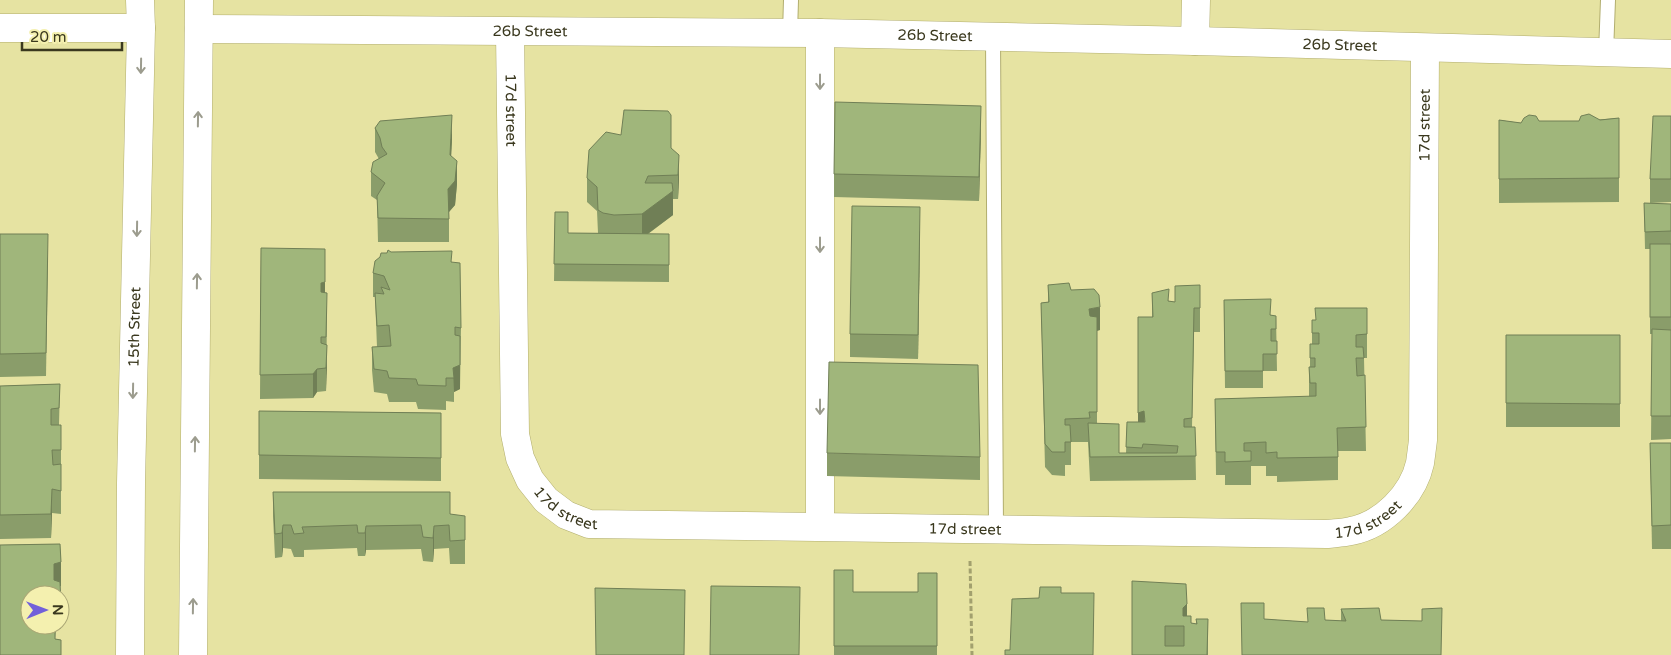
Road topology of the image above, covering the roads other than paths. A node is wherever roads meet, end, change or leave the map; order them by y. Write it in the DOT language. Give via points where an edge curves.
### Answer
graph roads {
  1 [pos="140,0"];
  2 [pos="199,0"];
  3 [pos="790,0"];
  4 [pos="1196,0"];
  5 [pos="1608,0"];
  6 [pos="0,28"];
  7 [pos="141,28"];
  8 [pos="199,30"];
  9 [pos="510,32"];
  10 [pos="790,33"];
  11 [pos="820,33"];
  12 [pos="993,37"];
  13 [pos="1195,41"];
  14 [pos="1425,48"];
  15 [pos="1606,52"];
  16 [pos="1671,54"];
  17 [pos="132,483"];
  18 [pos="820,526"];
  19 [pos="983,530"];
  20 [pos="130,655"];
  21 [pos="146,655"];
  22 [pos="192,655"];
  1 -- 7 [label="street, 15th Street"];
  2 -- 8 [label="street"];
  3 -- 10 [label="lane"];
  4 -- 13 [label="street"];
  5 -- 15 [label="lane"];
  6 -- 7 [label="street"];
  7 -- 17 [label="street, 15th Street, one-way"];
  8 -- 9 [label="street, 26b Street"];
  22 -- 8 [label="street, one-way"];
  9 -- 10 [label="street, 26b Street"];
  9 -- 18 [label="street, 17d street" via="515,434 520,458 530,480 546,500 566,515 589,524"];
  10 -- 11 [label="street, 26b Street"];
  11 -- 12 [label="street, 26b Street"];
  11 -- 18 [label="street, one-way"];
  12 -- 13 [label="street, 26b Street"];
  12 -- 19 [label="lane"];
  13 -- 14 [label="street, 26b Street"];
  14 -- 15 [label="street, 26b Street"];
  14 -- 19 [label="street, 17d street" via="1422,440 1420,464 1410,488 1395,507 1375,522 1352,531 1327,534"];
  15 -- 16 [label="street, 26b Street"];
  17 -- 20 [label="street, 15th Street"];
  17 -- 21 [label="street" via="140,507"];
  18 -- 19 [label="street, 17d street"];
}
